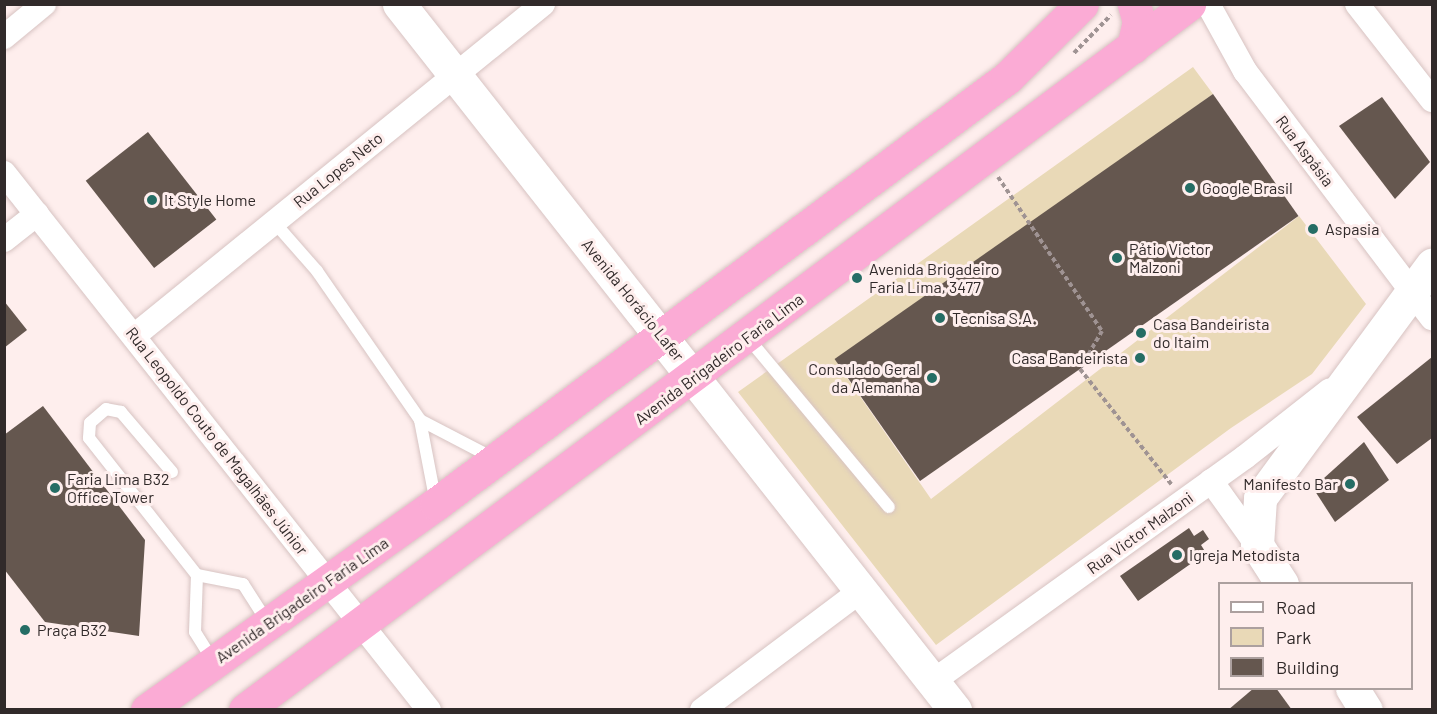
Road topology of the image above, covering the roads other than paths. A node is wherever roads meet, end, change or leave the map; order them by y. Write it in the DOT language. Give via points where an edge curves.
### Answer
graph roads {
  1 [pos="44,4"];
  2 [pos="399,4"];
  3 [pos="543,4"];
  4 [pos="1082,4"];
  5 [pos="1134,4"];
  6 [pos="1189,4"];
  7 [pos="1208,4"];
  8 [pos="1357,4"];
  9 [pos="4,37"];
  10 [pos="1132,47"];
  11 [pos="455,76"];
  12 [pos="1432,100"];
  13 [pos="4,173"];
  14 [pos="37,214"];
  15 [pos="274,222"];
  16 [pos="4,240"];
  17 [pos="1432,265"];
  18 [pos="1412,292"];
  19 [pos="1432,318"];
  20 [pos="134,336"];
  21 [pos="661,336"];
  22 [pos="748,338"];
  23 [pos="695,378"];
  24 [pos="1344,379"];
  25 [pos="420,420"];
  26 [pos="496,459"];
  27 [pos="172,472"];
  28 [pos="1211,481"];
  29 [pos="436,504"];
  30 [pos="889,507"];
  31 [pos="1257,545"];
  32 [pos="198,575"];
  33 [pos="328,582"];
  34 [pos="1281,582"];
  35 [pos="862,590"];
  36 [pos="361,623"];
  37 [pos="269,624"];
  38 [pos="214,663"];
  39 [pos="932,682"];
  40 [pos="1353,690"];
  41 [pos="182,700"];
  42 [pos="147,710"];
  43 [pos="245,710"];
  44 [pos="429,710"];
  45 [pos="702,710"];
  46 [pos="955,710"];
  47 [pos="1366,710"];
  1 -- 9 [label="street"];
  2 -- 11 [label="street, Avenida Horácio Lafer"];
  3 -- 11 [label="street, Rua Lopes Neto"];
  4 -- 21 [label="highway, Avenida Brigadeiro Faria Lima" via="1007,78"];
  5 -- 10 [label="highway" via="1139,22"];
  6 -- 10 [label="highway, Avenida Brigadeiro Faria Lima"];
  7 -- 18 [label="street, Rua Aspásia" via="1245,71"];
  8 -- 12 [label="street"];
  10 -- 22 [label="highway, Avenida Brigadeiro Faria Lima"];
  11 -- 15 [label="street, Rua Lopes Neto"];
  11 -- 21 [label="street, Avenida Horácio Lafer"];
  13 -- 14 [label="street, Rua Leopoldo Couto de Magalhães Júnior"];
  14 -- 16 [label="street"];
  14 -- 20 [label="street, Rua Leopoldo Couto de Magalhães Júnior"];
  15 -- 20 [label="street, Rua Lopes Neto"];
  15 -- 25 [label="lane" via="323,280"];
  17 -- 18 [label="street, Rua Victor Malzoni"];
  18 -- 19 [label="street, Rua Aspásia"];
  18 -- 24 [label="street, Rua Victor Malzoni"];
  20 -- 33 [label="street, Rua Leopoldo Couto de Magalhães Júnior"];
  21 -- 23 [label="street, Avenida Horácio Lafer"];
  21 -- 26 [label="highway, Avenida Brigadeiro Faria Lima"];
  22 -- 23 [label="highway, Avenida Brigadeiro Faria Lima"];
  22 -- 30 [label="lane"];
  23 -- 35 [label="street, Avenida Horácio Lafer"];
  23 -- 36 [label="highway, Avenida Brigadeiro Faria Lima"];
  24 -- 28 [label="street, Rua Victor Malzoni"];
  24 -- 31 [label="street, Rua Victor Malzoni" via="1260,498"];
  25 -- 26 [label="lane"];
  25 -- 29 [label="lane"];
  26 -- 29 [label="highway, Avenida Brigadeiro Faria Lima"];
  27 -- 32 [label="lane" via="121,412 106,410 90,423 89,438"];
  28 -- 31 [label="street"];
  28 -- 39 [label="street, Rua Victor Malzoni"];
  29 -- 33 [label="highway, Avenida Brigadeiro Faria Lima"];
  31 -- 34 [label="street"];
  32 -- 37 [label="lane" via="243,584"];
  32 -- 38 [label="lane" via="195,632"];
  33 -- 36 [label="street, Rua Leopoldo Couto de Magalhães Júnior"];
  33 -- 37 [label="highway, Avenida Brigadeiro Faria Lima"];
  35 -- 39 [label="street, Avenida Horácio Lafer"];
  35 -- 45 [label="street"];
  36 -- 43 [label="highway, Avenida Brigadeiro Faria Lima"];
  36 -- 44 [label="street, Rua Leopoldo Couto de Magalhães Júnior"];
  37 -- 38 [label="highway, Avenida Brigadeiro Faria Lima"];
  38 -- 41 [label="highway, Avenida Brigadeiro Faria Lima"];
  39 -- 46 [label="street, Avenida Horácio Lafer"];
  40 -- 47 [label="street"];
  41 -- 42 [label="highway, Avenida Brigadeiro Faria Lima"];
}
